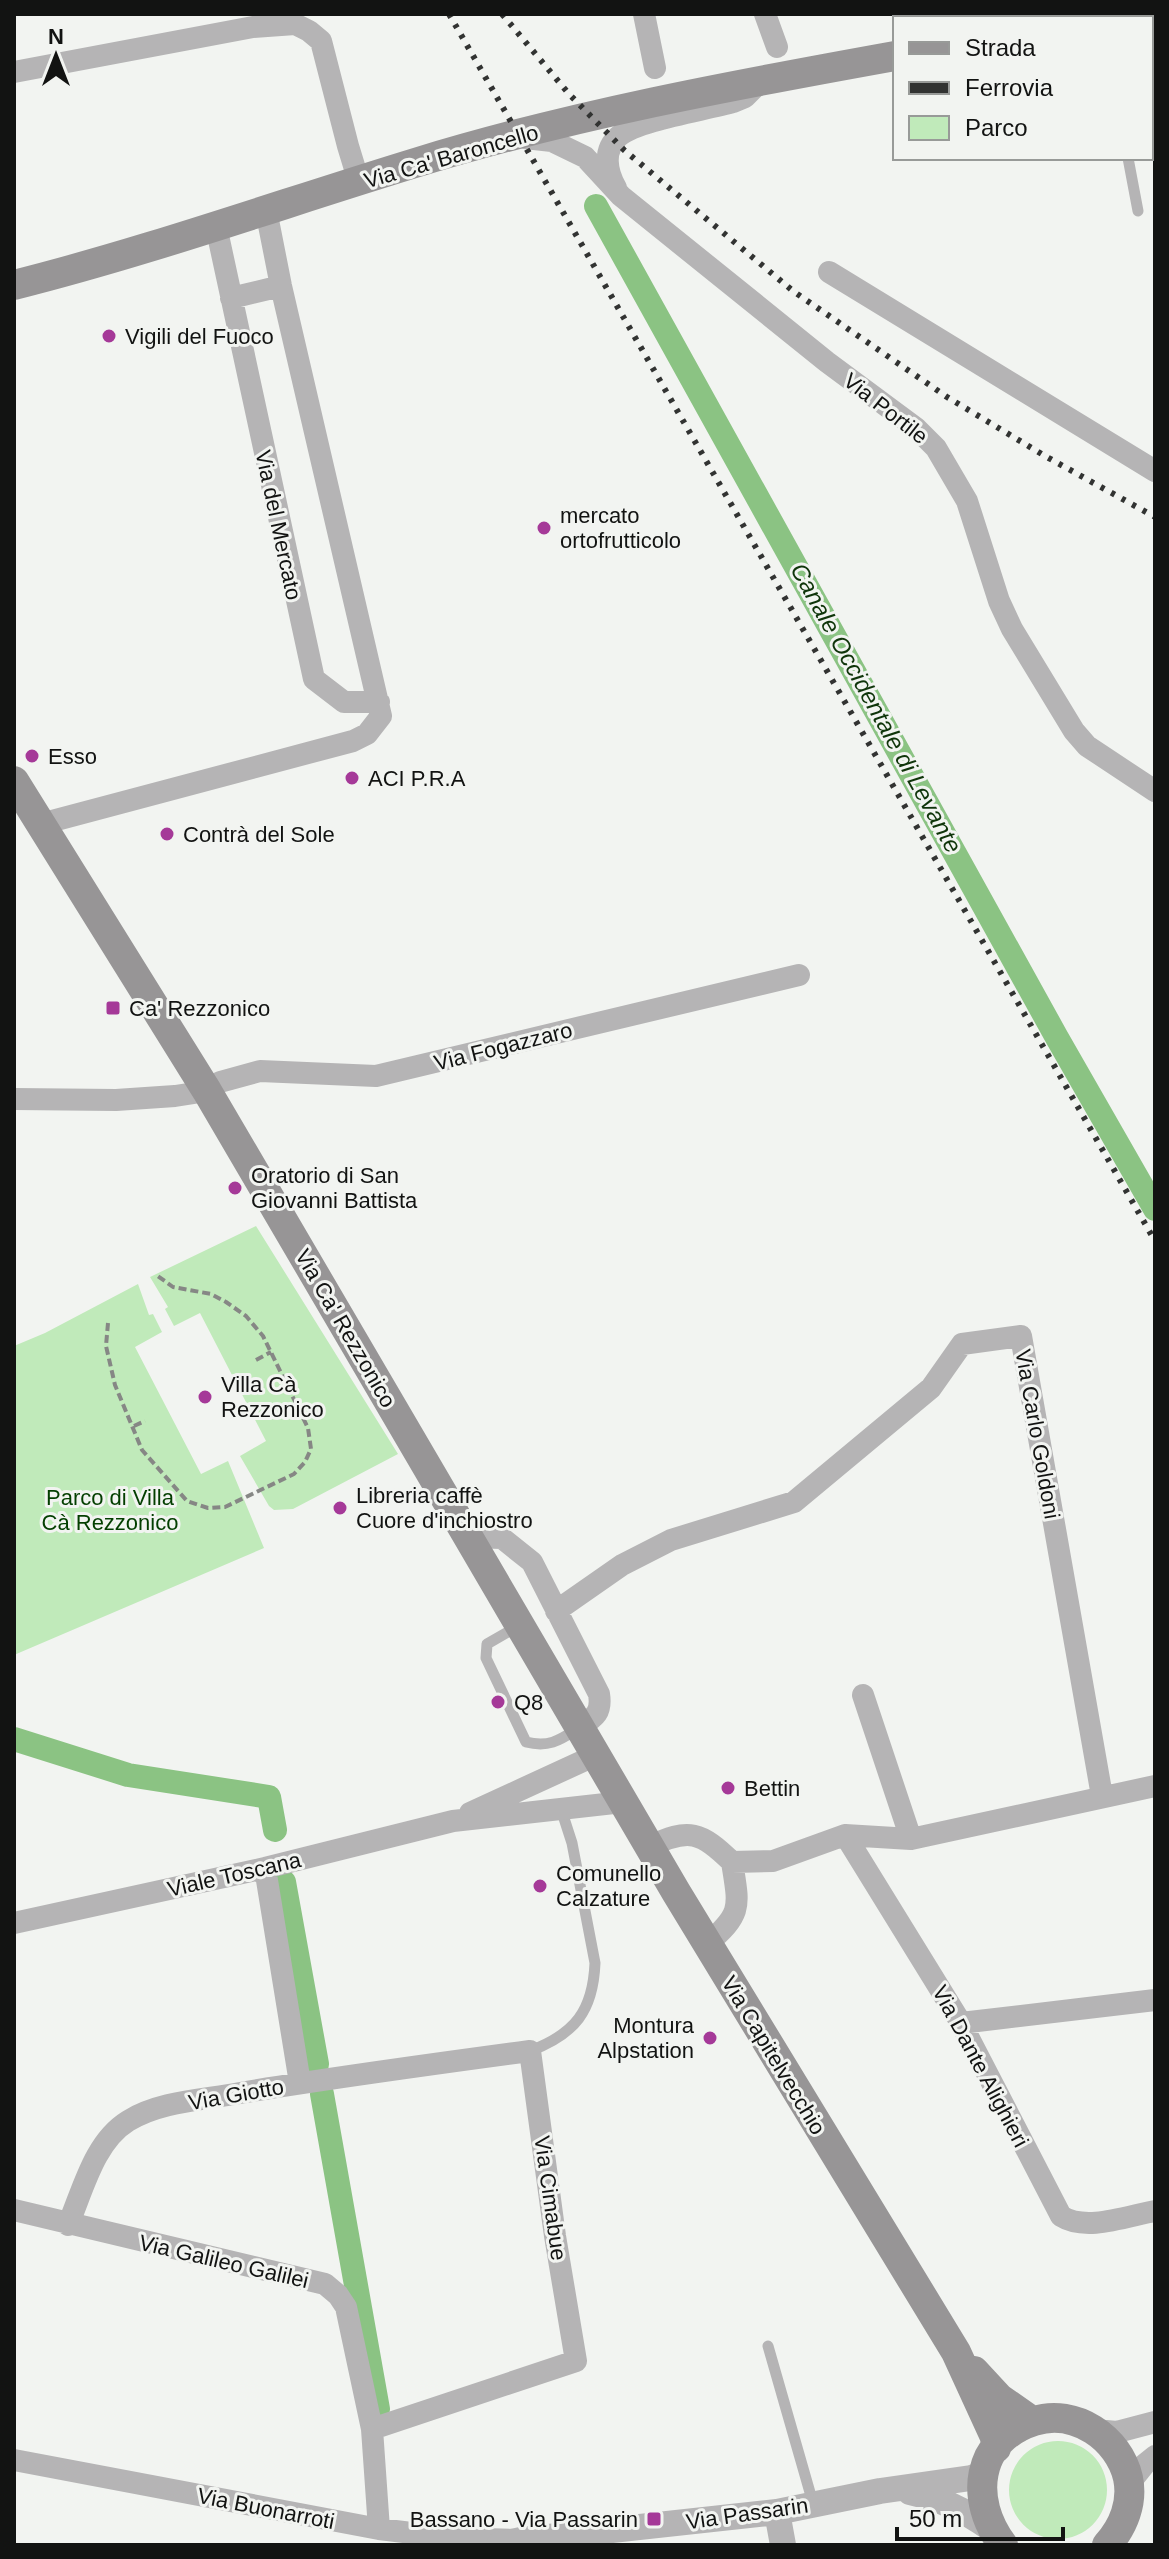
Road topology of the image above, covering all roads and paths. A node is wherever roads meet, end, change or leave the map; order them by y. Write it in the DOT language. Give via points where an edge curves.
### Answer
graph roads {
  1 [pos="644,14"];
  2 [pos="765,14"];
  3 [pos="777,47"];
  4 [pos="893,56"];
  5 [pos="655,68"];
  6 [pos="14,72"];
  7 [pos="762,80"];
  8 [pos="506,139"];
  9 [pos="1128,160"];
  10 [pos="359,182"];
  11 [pos="621,196"];
  12 [pos="266,210"];
  13 [pos="1138,211"];
  14 [pos="216,226"];
  15 [pos="829,272"];
  16 [pos="14,285"];
  17 [pos="281,286"];
  18 [pos="231,298"];
  19 [pos="1155,471"];
  20 [pos="379,702"];
  21 [pos="14,781"];
  22 [pos="1155,791"];
  23 [pos="41,824"];
  24 [pos="799,975"];
  25 [pos="207,1091"];
  26 [pos="14,1099"];
  27 [pos="155,1274"];
  28 [pos="108,1323"];
  29 [pos="271,1352"];
  30 [pos="256,1360"];
  31 [pos="145,1421"];
  32 [pos="134,1426"];
  33 [pos="469,1537"];
  34 [pos="556,1611"];
  35 [pos="520,1624"];
  36 [pos="863,1695"];
  37 [pos="580,1727"];
  38 [pos="596,1755"];
  39 [pos="1155,1786"];
  40 [pos="1102,1796"];
  41 [pos="623,1802"];
  42 [pos="561,1809"];
  43 [pos="453,1821"];
  44 [pos="845,1835"];
  45 [pos="911,1839"];
  46 [pos="649,1847"];
  47 [pos="732,1862"];
  48 [pos="265,1868"];
  49 [pos="14,1923"];
  50 [pos="707,1944"];
  51 [pos="1155,2000"];
  52 [pos="961,2023"];
  53 [pos="530,2051"];
  54 [pos="300,2083"];
  55 [pos="14,2210"];
  56 [pos="1155,2211"];
  57 [pos="68,2225"];
  58 [pos="768,2346"];
  59 [pos="956,2352"];
  60 [pos="1032,2421"];
  61 [pos="1155,2422"];
  62 [pos="372,2429"];
  63 [pos="1095,2430"];
  64 [pos="1155,2456"];
  65 [pos="14,2460"];
  66 [pos="990,2461"];
  67 [pos="1129,2484"];
  68 [pos="899,2489"];
  69 [pos="813,2503"];
  70 [pos="777,2512"];
  71 [pos="996,2536"];
  72 [pos="381,2537"];
  73 [pos="510,2542"];
  74 [pos="783,2545"];
  75 [pos="1107,2545"];
  1 -- 5 [label="street"];
  2 -- 3 [label="street"];
  4 -- 7 [label="main road, Via Ca' Baroncello"];
  6 -- 10 [label="street" via="253,27 295,24 321,41"];
  7 -- 8 [label="main road, Via Ca' Baroncello"];
  7 -- 11 [label="street" via="733,102 635,127 619,136 610,147 608,167"];
  8 -- 10 [label="main road, Via Ca' Baroncello"];
  8 -- 11 [label="street, Via Portile" via="565,145 585,157"];
  9 -- 13 [label="lane"];
  10 -- 12 [label="main road, Via Ca' Baroncello"];
  11 -- 22 [label="street, Via Portile" via="936,448 967,501 1012,629 1074,731 1087,746"];
  12 -- 14 [label="main road, Via Ca' Baroncello"];
  12 -- 17 [label="street"];
  14 -- 16 [label="main road, Via Ca' Baroncello"];
  14 -- 18 [label="street, Via del Mercato"];
  15 -- 19 [label="street"];
  17 -- 18 [label="street"];
  17 -- 20 [label="street"];
  18 -- 20 [label="street, Via del Mercato" via="314,679 344,702"];
  20 -- 23 [label="street" via="381,716 374,727 353,741"];
  21 -- 23 [label="main road, Via Ca' Rezzonico"];
  23 -- 25 [label="main road, Via Ca' Rezzonico"];
  24 -- 25 [label="street, Via Fogazzaro" via="376,1076 260,1071"];
  25 -- 26 [label="street, Via Fogazzaro" via="116,1100"];
  25 -- 33 [label="main road, Via Ca' Rezzonico"];
  27 -- 29 [label="path" via="173,1287 226,1302 246,1316"];
  28 -- 32 [label="path" via="106,1346 115,1385"];
  29 -- 30 [label="path"];
  29 -- 32 [label="path" via="308,1428 311,1449 294,1474 225,1507 208,1508 187,1501 166,1478 142,1450"];
  31 -- 32 [label="path"];
  33 -- 34 [label="street" via="502,1538 532,1562"];
  33 -- 35 [label="main road, Via Ca' Rezzonico"];
  34 -- 37 [label="street" via="599,1694 598,1715"];
  34 -- 40 [label="street, Via Carlo Goldoni" via="622,1565 671,1540 794,1502 931,1388 962,1344 1021,1336"];
  35 -- 37 [label="main road, Via Ca' Rezzonico"];
  35 -- 37 [label="lane" via="487,1644 486,1658 526,1742 556,1743"];
  36 -- 45 [label="street"];
  37 -- 38 [label="main road, Via Ca' Rezzonico"];
  38 -- 41 [label="main road, Via Capitelvecchio"];
  38 -- 43 [label="street, Viale Toscana"];
  39 -- 40 [label="street"];
  40 -- 45 [label="street"];
  41 -- 42 [label="street, Viale Toscana"];
  41 -- 46 [label="main road, Via Capitelvecchio"];
  42 -- 43 [label="street, Viale Toscana"];
  42 -- 53 [label="lane" via="572,1843 595,1981 586,2010 572,2026 553,2042"];
  43 -- 48 [label="street, Viale Toscana"];
  44 -- 45 [label="street"];
  44 -- 47 [label="street" via="773,1861"];
  44 -- 52 [label="street, Via Dante Alighieri"];
  46 -- 47 [label="street" via="685,1833 699,1835"];
  46 -- 50 [label="main road, Via Capitelvecchio"];
  47 -- 50 [label="street" via="737,1905 733,1919"];
  48 -- 49 [label="street, Viale Toscana"];
  48 -- 54 [label="street, Via Giotto"];
  50 -- 59 [label="main road, Via Capitelvecchio"];
  51 -- 52 [label="street"];
  52 -- 56 [label="street, Via Dante Alighieri" via="1061,2216 1083,2223"];
  53 -- 54 [label="street"];
  53 -- 62 [label="street, Via Cimabue" via="576,2361"];
  54 -- 57 [label="street, Via Giotto" via="164,2106 128,2121 100,2150"];
  55 -- 57 [label="street, Via Galileo Galilei"];
  57 -- 62 [label="street, Via Galileo Galilei" via="325,2284 346,2307"];
  58 -- 69 [label="lane"];
  59 -- 60 [label="main road, Via Capitelvecchio" via="999,2398"];
  59 -- 66 [label="main road, Via Capitelvecchio" via="995,2437"];
  60 -- 63 [label="main road" via="1066,2420"];
  60 -- 66 [label="main road" via="1010,2434"];
  61 -- 63 [label="street" via="1117,2432"];
  62 -- 72 [label="street, Via Galileo Galilei"];
  63 -- 67 [label="main road" via="1120,2456"];
  64 -- 67 [label="street"];
  65 -- 72 [label="street, Via Buonarroti"];
  66 -- 68 [label="street, Via Passarin" via="971,2478"];
  66 -- 71 [label="main road, Via Capitelvecchio" via="982,2506"];
  67 -- 75 [label="main road" via="1128,2507"];
  68 -- 69 [label="street, Via Passarin"];
  68 -- 71 [label="street, Via Passarin" via="966,2511"];
  69 -- 70 [label="street, Via Passarin"];
  70 -- 73 [label="street, Via Passarin"];
  70 -- 74 [label="street"];
  72 -- 73 [label="street, Via Buonarroti"];
}
